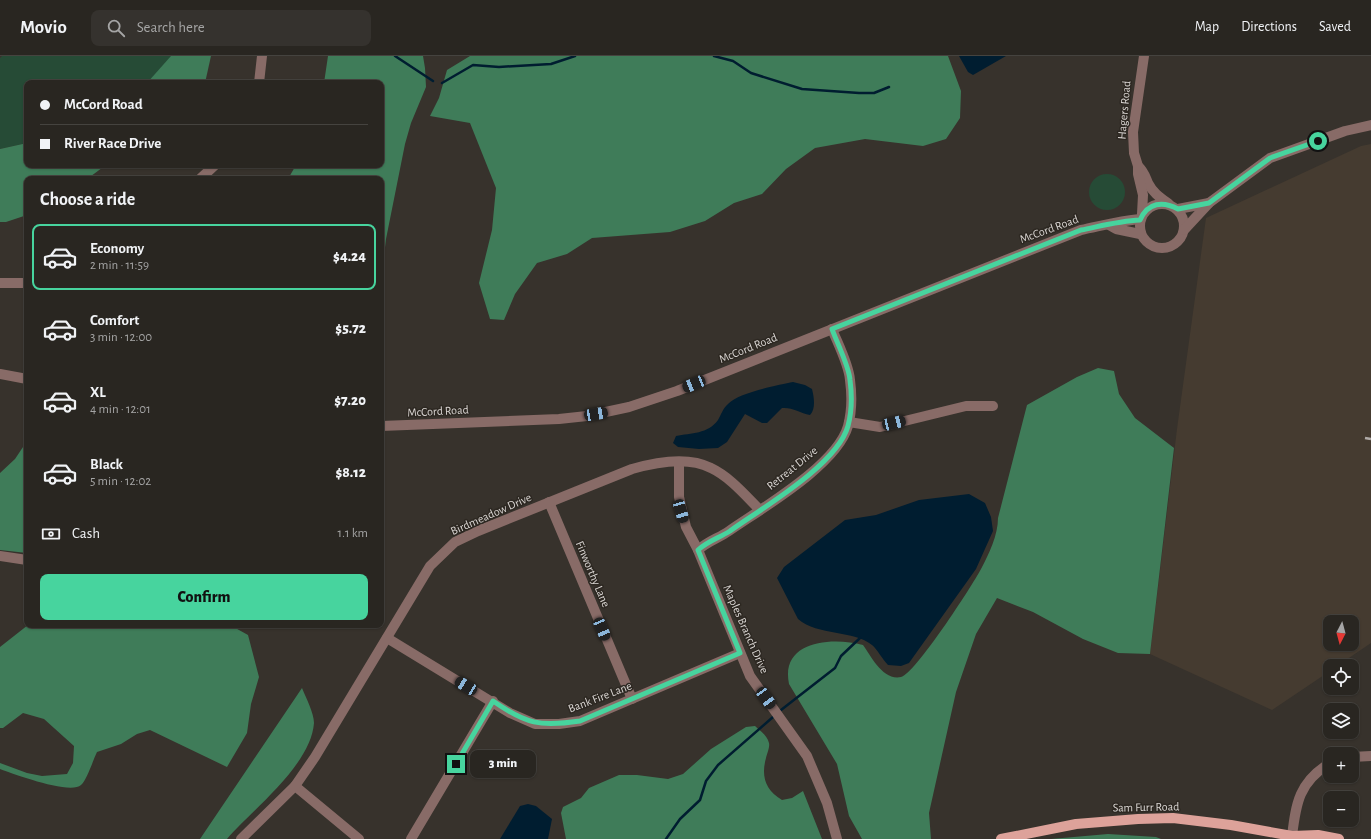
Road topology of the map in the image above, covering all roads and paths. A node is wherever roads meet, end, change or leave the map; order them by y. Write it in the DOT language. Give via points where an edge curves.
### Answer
graph roads {
  1 [pos="262,56"];
  2 [pos="1144,56"];
  3 [pos="259,80"];
  4 [pos="1371,125"];
  5 [pos="1138,166"];
  6 [pos="213,168"];
  7 [pos="203,176"];
  8 [pos="1209,203"];
  9 [pos="1174,207"];
  10 [pos="1141,217"];
  11 [pos="1109,225"];
  12 [pos="1184,230"];
  13 [pos="1140,234"];
  14 [pos="0,283"];
  15 [pos="24,283"];
  16 [pos="832,329"];
  17 [pos="0,374"];
  18 [pos="24,378"];
  19 [pos="993,406"];
  20 [pos="849,422"];
  21 [pos="384,426"];
  22 [pos="679,462"];
  23 [pos="549,502"];
  24 [pos="760,510"];
  25 [pos="698,550"];
  26 [pos="0,556"];
  27 [pos="24,560"];
  28 [pos="387,638"];
  29 [pos="740,653"];
  30 [pos="632,699"];
  31 [pos="493,701"];
  32 [pos="1359,756"];
  33 [pos="1371,756"];
  34 [pos="1323,768"];
  35 [pos="295,786"];
  36 [pos="1293,838"];
  37 [pos="241,839"];
  38 [pos="359,839"];
  39 [pos="411,839"];
  40 [pos="837,839"];
  41 [pos="1001,839"];
  42 [pos="1339,839"];
  1 -- 3 [label="street"];
  2 -- 5 [label="street, Hagers Road" via="1133,132 1134,153"];
  4 -- 8 [label="street, McCord Road" via="1346,131 1270,158"];
  5 -- 9 [label="street, Hagers Road" via="1144,171 1156,195"];
  5 -- 10 [label="street, Hagers Road" via="1143,195"];
  6 -- 7 [label="street"];
  8 -- 9 [label="street, McCord Road"];
  8 -- 12 [label="street, McCord Road"];
  9 -- 10 [label="street, McCord Road" via="1158,203 1149,207"];
  9 -- 12 [label="street" via="1183,218"];
  10 -- 11 [label="street, McCord Road"];
  10 -- 13 [label="street"];
  11 -- 13 [label="street"];
  11 -- 16 [label="street, McCord Road" via="1074,233"];
  12 -- 13 [label="street, McCord Road" via="1177,242 1166,248 1149,246"];
  14 -- 15 [label="street"];
  16 -- 20 [label="street, Retreat Drive" via="850,379 852,406"];
  16 -- 21 [label="street, McCord Road" via="677,391 605,413 559,419"];
  17 -- 18 [label="street"];
  19 -- 20 [label="street" via="966,406 880,427"];
  20 -- 24 [label="street, Retreat Drive" via="838,444 824,462"];
  22 -- 23 [label="street, Birdmeadow Drive" via="655,462 632,469"];
  22 -- 24 [label="street, Birdmeadow Drive" via="710,467 730,480"];
  22 -- 25 [label="street, Maples Branch Drive" via="681,511"];
  23 -- 28 [label="street, Birdmeadow Drive" via="455,542 430,566"];
  23 -- 30 [label="street, Finworthy Lane"];
  24 -- 25 [label="street, Retreat Drive"];
  25 -- 29 [label="street, Maples Branch Drive"];
  26 -- 27 [label="street"];
  28 -- 31 [label="street, Bank Fire Lane"];
  28 -- 35 [label="street, Birdmeadow Drive"];
  29 -- 30 [label="street, Bank Fire Lane"];
  29 -- 40 [label="street, Maples Branch Drive" via="754,681 807,756 827,803"];
  30 -- 31 [label="street, Bank Fire Lane" via="580,721 559,724 535,724 510,713"];
  31 -- 39 [label="street"];
  32 -- 33 [label="street"];
  34 -- 36 [label="street" via="1312,776 1302,790 1295,811"];
  35 -- 37 [label="street, Birdmeadow Drive"];
  35 -- 38 [label="street"];
  36 -- 41 [label="main road, Sam Furr Road" via="1231,825 1166,818 1076,824"];
  36 -- 42 [label="main road, Sam Furr Road" via="1318,835"];
}
